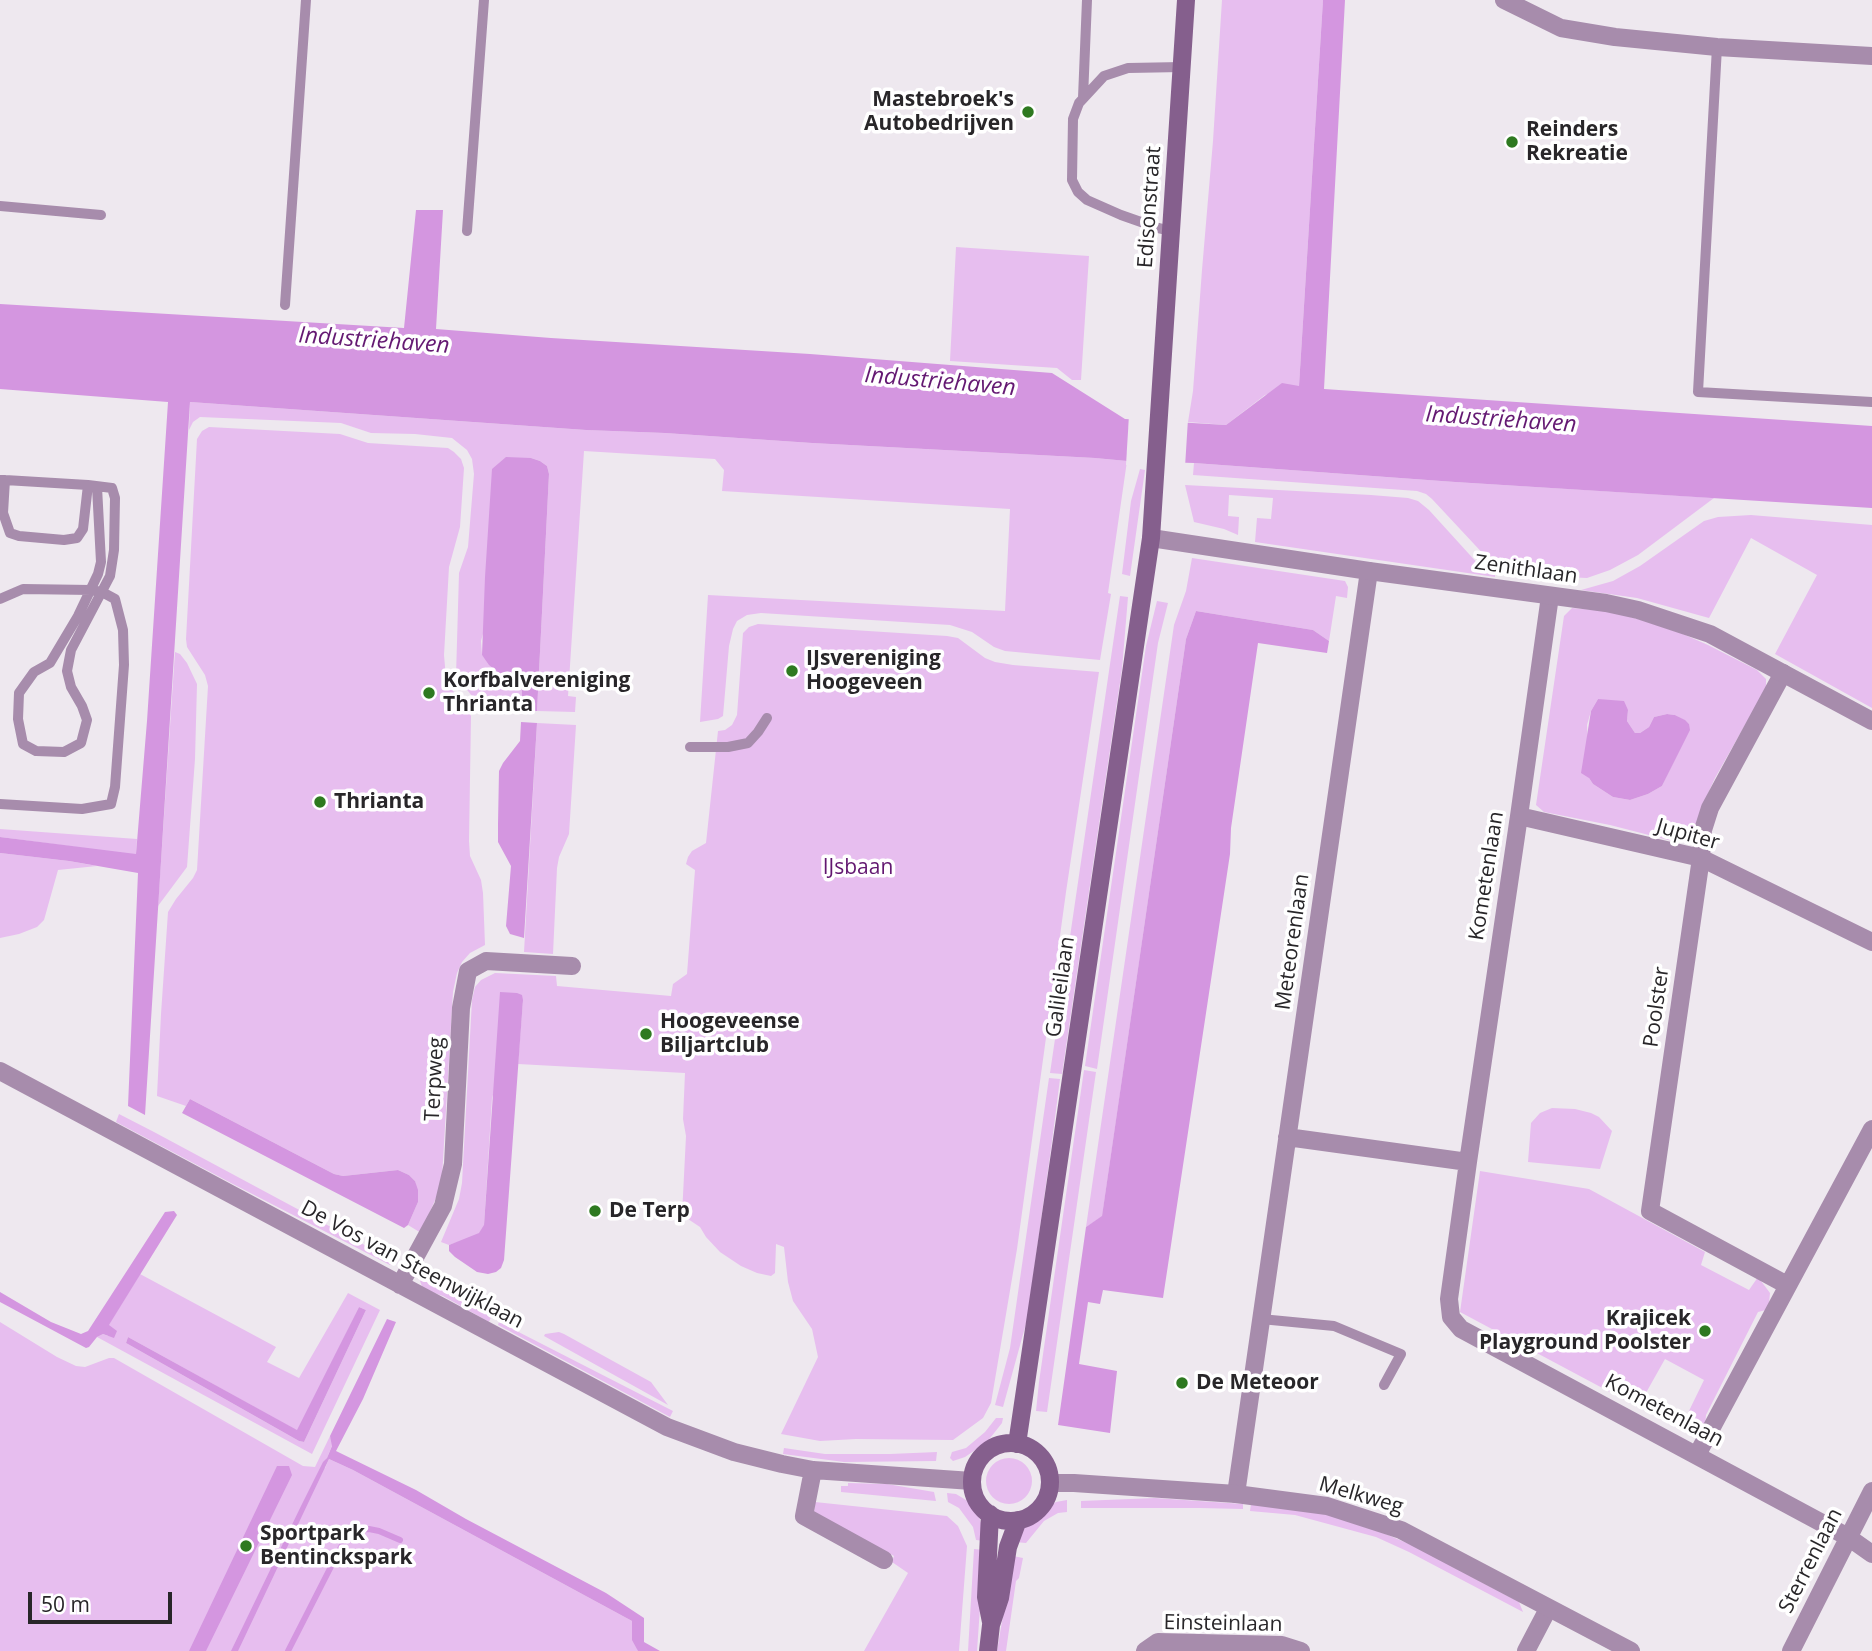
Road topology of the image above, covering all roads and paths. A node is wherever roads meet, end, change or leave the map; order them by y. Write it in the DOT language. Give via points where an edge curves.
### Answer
graph roads {
  1 [pos="306,0"];
  2 [pos="484,0"];
  3 [pos="1087,0"];
  4 [pos="1186,0"];
  5 [pos="1504,0"];
  6 [pos="1522,5"];
  7 [pos="1717,47"];
  8 [pos="1872,56"];
  9 [pos="1182,67"];
  10 [pos="1083,98"];
  11 [pos="0,206"];
  12 [pos="101,215"];
  13 [pos="467,231"];
  14 [pos="1172,231"];
  15 [pos="285,305"];
  16 [pos="1872,402"];
  17 [pos="2,480"];
  18 [pos="93,486"];
  19 [pos="1151,538"];
  20 [pos="1369,571"];
  21 [pos="96,591"];
  22 [pos="1550,596"];
  23 [pos="0,598"];
  24 [pos="1783,673"];
  25 [pos="766,718"];
  26 [pos="1872,721"];
  27 [pos="690,747"];
  28 [pos="0,804"];
  29 [pos="1519,816"];
  30 [pos="1701,858"];
  31 [pos="1872,942"];
  32 [pos="572,966"];
  33 [pos="0,1071"];
  34 [pos="1872,1129"];
  35 [pos="1287,1137"];
  36 [pos="1468,1162"];
  37 [pos="400,1285"];
  38 [pos="1787,1285"];
  39 [pos="1261,1319"];
  40 [pos="1384,1385"];
  41 [pos="1017,1444"];
  42 [pos="1697,1455"];
  43 [pos="813,1469"];
  44 [pos="972,1481"];
  45 [pos="1050,1483"];
  46 [pos="1872,1491"];
  47 [pos="1236,1494"];
  48 [pos="990,1514"];
  49 [pos="1018,1520"];
  50 [pos="1849,1537"];
  51 [pos="1872,1554"];
  52 [pos="884,1560"];
  53 [pos="1548,1609"];
  54 [pos="991,1625"];
  55 [pos="988,1651"];
  56 [pos="1145,1651"];
  57 [pos="1301,1651"];
  58 [pos="1526,1651"];
  59 [pos="1631,1651"];
  60 [pos="1791,1651"];
  1 -- 15 [label="lane"];
  2 -- 13 [label="lane"];
  3 -- 10 [label="lane"];
  4 -- 9 [label="main road, Edisonstraat"];
  5 -- 6 [label="street"];
  6 -- 7 [label="street" via="1561,28"];
  7 -- 8 [label="street"];
  7 -- 16 [label="lane" via="1698,392"];
  9 -- 10 [label="lane" via="1128,68 1104,76"];
  9 -- 14 [label="main road, Edisonstraat"];
  10 -- 14 [label="lane" via="1073,120 1072,180 1078,192 1121,215"];
  11 -- 12 [label="lane"];
  14 -- 19 [label="main road, Edisonstraat"];
  17 -- 18 [label="lane"];
  17 -- 18 [label="lane" via="3,513 10,533 64,540 76,538 83,530"];
  18 -- 21 [label="lane" via="101,562"];
  18 -- 21 [label="lane" via="112,488 115,498 113,566"];
  19 -- 20 [label="street, Zenithlaan"];
  19 -- 41 [label="main road, Galileilaan"];
  20 -- 22 [label="street, Zenithlaan"];
  20 -- 35 [label="street, Meteorenlaan"];
  21 -- 21 [label="lane" via="50,663 34,672 19,693 23,744 36,751 64,752 81,743 88,720 67,671"];
  21 -- 23 [label="lane" via="23,589"];
  21 -- 28 [label="lane" via="116,600 124,630 116,787 111,804 82,809"];
  22 -- 24 [label="street, Zenithlaan" via="1638,610 1710,634"];
  22 -- 29 [label="street, Kometenlaan"];
  24 -- 26 [label="street, Zenithlaan"];
  24 -- 30 [label="street, Poolster" via="1710,808"];
  25 -- 27 [label="lane" via="748,743"];
  29 -- 30 [label="street, Jupiter"];
  29 -- 36 [label="street, Kometenlaan"];
  30 -- 31 [label="street, Jupiter"];
  30 -- 38 [label="street, Poolster" via="1650,1211"];
  32 -- 37 [label="street, Terpweg" via="486,961 468,971 461,1008 453,1164 443,1206"];
  33 -- 37 [label="street, De Vos van Steenwijklaan"];
  34 -- 38 [label="street"];
  35 -- 36 [label="street"];
  35 -- 39 [label="street, Meteorenlaan"];
  36 -- 42 [label="street, Kometenlaan" via="1449,1299 1451,1317 1461,1329"];
  37 -- 43 [label="street, De Vos van Steenwijklaan" via="667,1427 734,1452"];
  38 -- 42 [label="street"];
  39 -- 40 [label="lane" via="1334,1326 1401,1354"];
  39 -- 47 [label="street, Meteorenlaan"];
  41 -- 44 [label="main road" via="986,1452"];
  41 -- 45 [label="main road" via="1028,1447 1044,1462"];
  42 -- 50 [label="street, Kometenlaan"];
  43 -- 44 [label="street, De Vos van Steenwijklaan"];
  43 -- 52 [label="street" via="804,1516"];
  44 -- 48 [label="main road" via="978,1503"];
  45 -- 47 [label="street, Melkweg"];
  45 -- 49 [label="main road" via="1044,1504"];
  46 -- 50 [label="street, Sterrenlaan"];
  47 -- 53 [label="street, Melkweg" via="1328,1506 1401,1530"];
  48 -- 49 [label="main road"];
  48 -- 54 [label="main road" via="986,1597"];
  49 -- 54 [label="main road"];
  50 -- 51 [label="street, Kometenlaan"];
  50 -- 60 [label="street, Sterrenlaan"];
  53 -- 58 [label="street"];
  53 -- 59 [label="street, Melkweg"];
  54 -- 55 [label="main road"];
  56 -- 57 [label="street, Einsteinlaan" via="1158,1642 1282,1645"];
}
